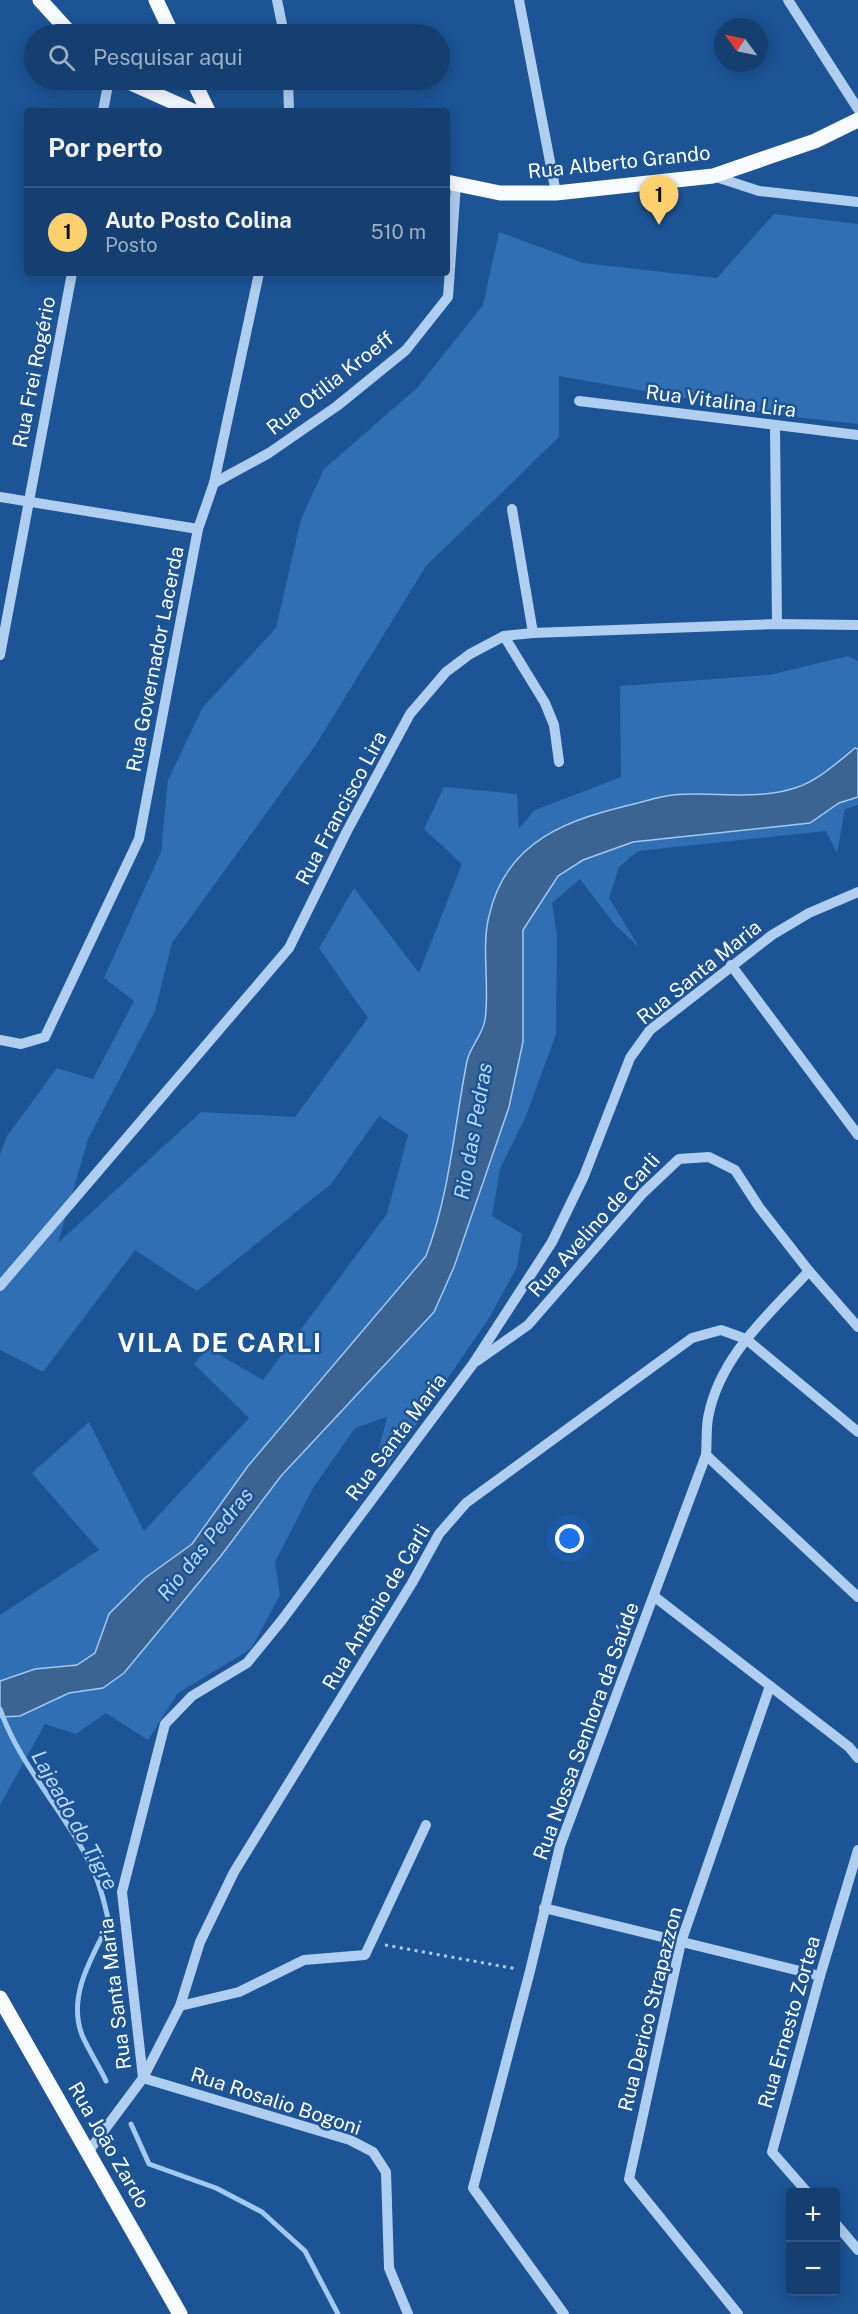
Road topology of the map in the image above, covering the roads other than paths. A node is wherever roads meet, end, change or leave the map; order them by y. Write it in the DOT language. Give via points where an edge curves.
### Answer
graph roads {
  1 [pos="40,0"];
  2 [pos="156,0"];
  3 [pos="278,0"];
  4 [pos="519,0"];
  5 [pos="788,0"];
  6 [pos="62,24"];
  7 [pos="167,24"];
  8 [pos="282,24"];
  9 [pos="107,90"];
  10 [pos="146,90"];
  11 [pos="198,90"];
  12 [pos="288,90"];
  13 [pos="104,108"];
  14 [pos="186,108"];
  15 [pos="207,108"];
  16 [pos="289,108"];
  17 [pos="858,109"];
  18 [pos="858,120"];
  19 [pos="713,176"];
  20 [pos="452,183"];
  21 [pos="556,193"];
  22 [pos="858,202"];
  23 [pos="450,240"];
  24 [pos="71,276"];
  25 [pos="258,276"];
  26 [pos="449,276"];
  27 [pos="579,401"];
  28 [pos="775,426"];
  29 [pos="858,435"];
  30 [pos="214,483"];
  31 [pos="0,497"];
  32 [pos="28,501"];
  33 [pos="512,509"];
  34 [pos="198,529"];
  35 [pos="777,624"];
  36 [pos="858,625"];
  37 [pos="533,633"];
  38 [pos="504,636"];
  39 [pos="0,655"];
  40 [pos="560,762"];
  41 [pos="858,892"];
  42 [pos="731,965"];
  43 [pos="0,1040"];
  44 [pos="858,1135"];
  45 [pos="809,1272"];
  46 [pos="0,1286"];
  47 [pos="858,1327"];
  48 [pos="746,1339"];
  49 [pos="473,1364"];
  50 [pos="858,1432"];
  51 [pos="706,1455"];
  52 [pos="655,1597"];
  53 [pos="858,1597"];
  54 [pos="770,1686"];
  55 [pos="858,1758"];
  56 [pos="426,1825"];
  57 [pos="858,1850"];
  58 [pos="544,1908"];
  59 [pos="681,1942"];
  60 [pos="820,1976"];
  61 [pos="0,1998"];
  62 [pos="180,2006"];
  63 [pos="143,2078"];
  64 [pos="88,2152"];
  65 [pos="803,2188"];
  66 [pos="840,2229"];
  67 [pos="858,2250"];
  68 [pos="180,2314"];
  69 [pos="408,2314"];
  70 [pos="564,2314"];
  71 [pos="738,2314"];
  1 -- 6 [label="main road"];
  2 -- 7 [label="main road"];
  3 -- 8 [label="street"];
  4 -- 21 [label="street"];
  5 -- 17 [label="street"];
  9 -- 13 [label="street"];
  10 -- 14 [label="main road"];
  11 -- 15 [label="main road"];
  12 -- 16 [label="street"];
  18 -- 19 [label="main road, Rua Alberto Grando" via="815,141"];
  19 -- 21 [label="main road, Rua Alberto Grando"];
  19 -- 22 [label="street" via="759,191"];
  20 -- 21 [label="main road, Rua Alberto Grando" via="500,192"];
  20 -- 23 [label="street, Rua Otilia Kroeff"];
  24 -- 32 [label="street, Rua Frei Rogério"];
  25 -- 30 [label="street, Rua Governador Lacerda"];
  26 -- 30 [label="street, Rua Otilia Kroeff" via="448,297 406,350 337,406 269,453"];
  27 -- 28 [label="street, Rua Vitalina Lira"];
  28 -- 29 [label="street, Rua Vitalina Lira"];
  28 -- 35 [label="street"];
  30 -- 34 [label="street, Rua Governador Lacerda"];
  31 -- 32 [label="street"];
  32 -- 34 [label="street"];
  32 -- 39 [label="street, Rua Frei Rogério"];
  33 -- 37 [label="street"];
  34 -- 43 [label="street, Rua Governador Lacerda" via="139,839 45,1037 21,1044"];
  35 -- 36 [label="street, Rua Francisco Lira"];
  35 -- 37 [label="street, Rua Francisco Lira"];
  37 -- 38 [label="street, Rua Francisco Lira"];
  38 -- 40 [label="street" via="546,703"];
  38 -- 46 [label="street, Rua Francisco Lira" via="446,672 410,714 289,948"];
  41 -- 42 [label="street, Rua Santa Maria" via="809,913"];
  42 -- 44 [label="street"];
  42 -- 49 [label="street, Rua Santa Maria" via="650,1030 630,1058 584,1176 552,1242"];
  45 -- 47 [label="street, Rua Avelino de Carli"];
  45 -- 48 [label="street, Rua Nossa Senhora da Saúde"];
  45 -- 49 [label="street, Rua Avelino de Carli" via="735,1170 709,1157 679,1159 643,1193 528,1325"];
  48 -- 50 [label="street, Rua Antônio de Carli"];
  48 -- 51 [label="street, Rua Nossa Senhora da Saúde" via="728,1364 708,1417"];
  48 -- 62 [label="street, Rua Antônio de Carli" via="720,1330 693,1338 466,1503 439,1534 234,1872 200,1942"];
  49 -- 63 [label="street, Rua Santa Maria" via="247,1663 192,1696 165,1724 122,1892"];
  51 -- 52 [label="street, Rua Nossa Senhora da Saúde"];
  51 -- 53 [label="street"];
  52 -- 54 [label="street"];
  52 -- 58 [label="street, Rua Nossa Senhora da Saúde" via="560,1846"];
  54 -- 55 [label="street"];
  54 -- 59 [label="street, Rua Derico Strapazzon"];
  56 -- 62 [label="street" via="364,1955 304,1960 239,1992"];
  57 -- 60 [label="street, Rua Ernesto Zortea"];
  58 -- 59 [label="street"];
  58 -- 70 [label="street, Rua Nossa Senhora da Saúde" via="473,2188"];
  59 -- 60 [label="street"];
  59 -- 71 [label="street, Rua Derico Strapazzon" via="629,2179"];
  60 -- 65 [label="street, Rua Ernesto Zortea" via="772,2152"];
  61 -- 64 [label="main road, Rua João Zardo"];
  62 -- 63 [label="street, Rua Antônio de Carli"];
  63 -- 64 [label="street, Rua Antônio de Carli"];
  63 -- 69 [label="street, Rua Rosalio Bogoni" via="350,2140 373,2152 386,2172 388,2268"];
  64 -- 68 [label="main road, Rua João Zardo"];
  66 -- 67 [label="street"];
}
